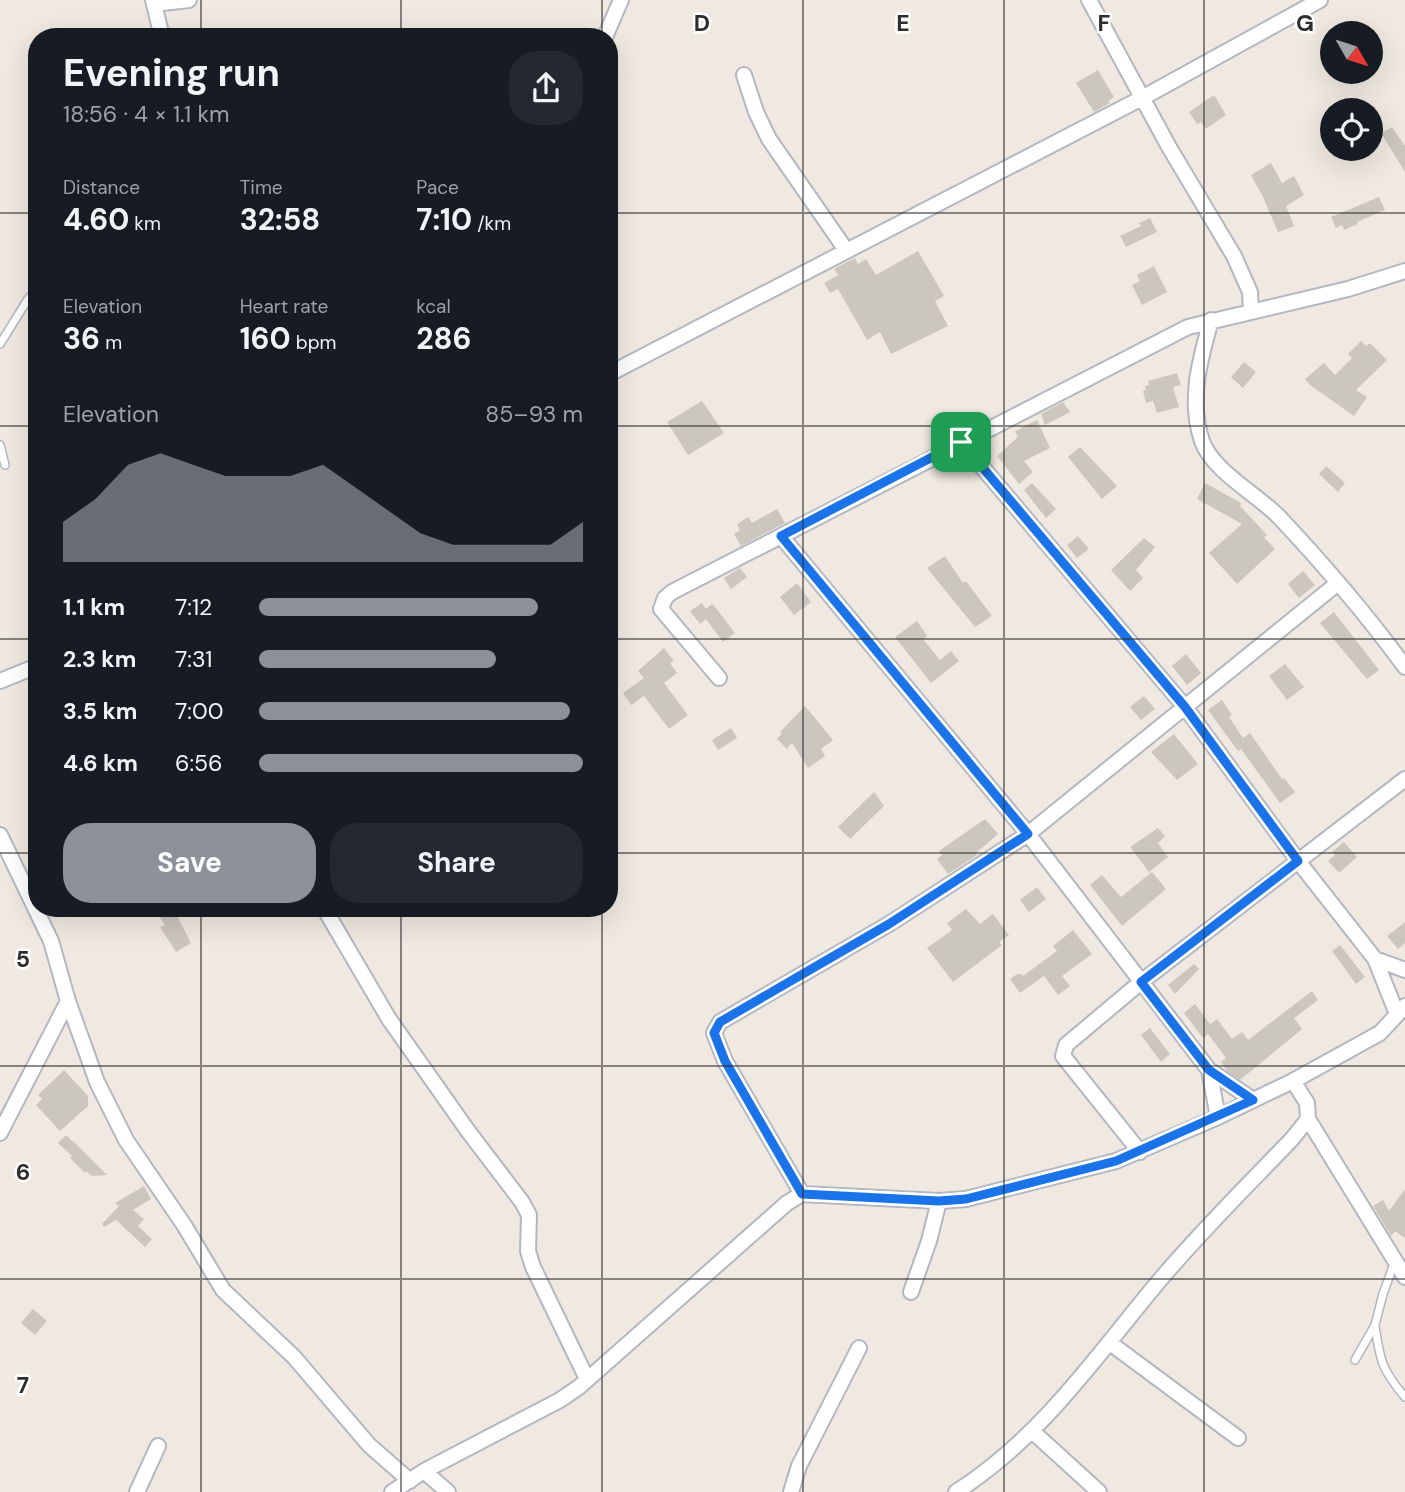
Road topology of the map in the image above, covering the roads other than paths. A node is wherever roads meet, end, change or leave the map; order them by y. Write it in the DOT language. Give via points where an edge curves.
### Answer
graph roads {
  1 [pos="188,0"];
  2 [pos="621,0"];
  3 [pos="1090,0"];
  4 [pos="1320,0"];
  5 [pos="153,2"];
  6 [pos="160,28"];
  7 [pos="609,28"];
  8 [pos="744,75"];
  9 [pos="1142,98"];
  10 [pos="846,250"];
  11 [pos="1405,271"];
  12 [pos="28,299"];
  13 [pos="1251,312"];
  14 [pos="1211,320"];
  15 [pos="0,344"];
  16 [pos="618,369"];
  17 [pos="961,442"];
  18 [pos="0,445"];
  19 [pos="5,465"];
  20 [pos="781,536"];
  21 [pos="1338,583"];
  22 [pos="1405,667"];
  23 [pos="28,670"];
  24 [pos="719,677"];
  25 [pos="0,681"];
  26 [pos="1185,707"];
  27 [pos="1405,779"];
  28 [pos="1028,834"];
  29 [pos="0,835"];
  30 [pos="1298,861"];
  31 [pos="28,893"];
  32 [pos="39,917"];
  33 [pos="329,917"];
  34 [pos="1375,959"];
  35 [pos="1405,970"];
  36 [pos="1141,982"];
  37 [pos="68,1001"];
  38 [pos="1401,1010"];
  39 [pos="1209,1070"];
  40 [pos="1293,1081"];
  41 [pos="1253,1100"];
  42 [pos="1218,1117"];
  43 [pos="1308,1119"];
  44 [pos="0,1133"];
  45 [pos="1140,1152"];
  46 [pos="802,1194"];
  47 [pos="939,1201"];
  48 [pos="1395,1261"];
  49 [pos="1405,1277"];
  50 [pos="911,1292"];
  51 [pos="1375,1325"];
  52 [pos="1110,1343"];
  53 [pos="859,1348"];
  54 [pos="1355,1360"];
  55 [pos="587,1380"];
  56 [pos="1405,1397"];
  57 [pos="1032,1431"];
  58 [pos="1238,1438"];
  59 [pos="158,1446"];
  60 [pos="424,1471"];
  61 [pos="410,1481"];
  62 [pos="137,1492"];
  63 [pos="392,1492"];
  64 [pos="447,1492"];
  65 [pos="791,1492"];
  66 [pos="956,1492"];
  67 [pos="1099,1492"];
  1 -- 5 [label="street"];
  2 -- 7 [label="street"];
  3 -- 9 [label="street"];
  4 -- 9 [label="street"];
  5 -- 6 [label="street"];
  8 -- 10 [label="street" via="769,139"];
  9 -- 10 [label="street"];
  9 -- 13 [label="street" via="1234,256 1250,292"];
  10 -- 16 [label="street"];
  11 -- 13 [label="street"];
  12 -- 15 [label="lane"];
  13 -- 14 [label="street"];
  14 -- 17 [label="street" via="1188,327"];
  14 -- 21 [label="street" via="1195,386 1203,443 1217,464 1280,517"];
  17 -- 20 [label="street"];
  17 -- 26 [label="street"];
  18 -- 19 [label="lane"];
  20 -- 24 [label="street" via="672,592 663,602 661,609"];
  20 -- 28 [label="street"];
  21 -- 22 [label="street"];
  21 -- 26 [label="street"];
  23 -- 25 [label="street"];
  26 -- 28 [label="street"];
  26 -- 30 [label="street"];
  27 -- 30 [label="street"];
  28 -- 36 [label="street"];
  28 -- 46 [label="street" via="889,924 720,1022 714,1033 722,1054"];
  29 -- 31 [label="street"];
  30 -- 34 [label="street"];
  30 -- 36 [label="street"];
  32 -- 37 [label="street"];
  33 -- 55 [label="street" via="388,1019 522,1202 529,1215 528,1251 533,1268"];
  34 -- 35 [label="street"];
  34 -- 38 [label="street"];
  36 -- 39 [label="street"];
  36 -- 45 [label="street" via="1063,1050 1063,1056"];
  37 -- 44 [label="street"];
  37 -- 61 [label="street" via="125,1140 223,1290 294,1357 369,1445"];
  38 -- 40 [label="street" via="1380,1033"];
  39 -- 41 [label="street"];
  39 -- 42 [label="street"];
  40 -- 41 [label="street"];
  40 -- 43 [label="street" via="1307,1103"];
  41 -- 42 [label="street"];
  42 -- 45 [label="street"];
  43 -- 48 [label="street"];
  43 -- 52 [label="street" via="1156,1284"];
  45 -- 47 [label="street" via="966,1199"];
  46 -- 47 [label="street"];
  46 -- 55 [label="street"];
  47 -- 50 [label="street"];
  48 -- 49 [label="street"];
  48 -- 51 [label="lane"];
  51 -- 54 [label="lane"];
  51 -- 56 [label="lane" via="1386,1375"];
  52 -- 57 [label="street"];
  52 -- 58 [label="street"];
  53 -- 65 [label="street" via="799,1466"];
  55 -- 60 [label="street" via="560,1400"];
  57 -- 66 [label="street" via="989,1471"];
  57 -- 67 [label="street"];
  59 -- 62 [label="street"];
  60 -- 61 [label="street"];
  60 -- 64 [label="street"];
  61 -- 63 [label="street"];
}
